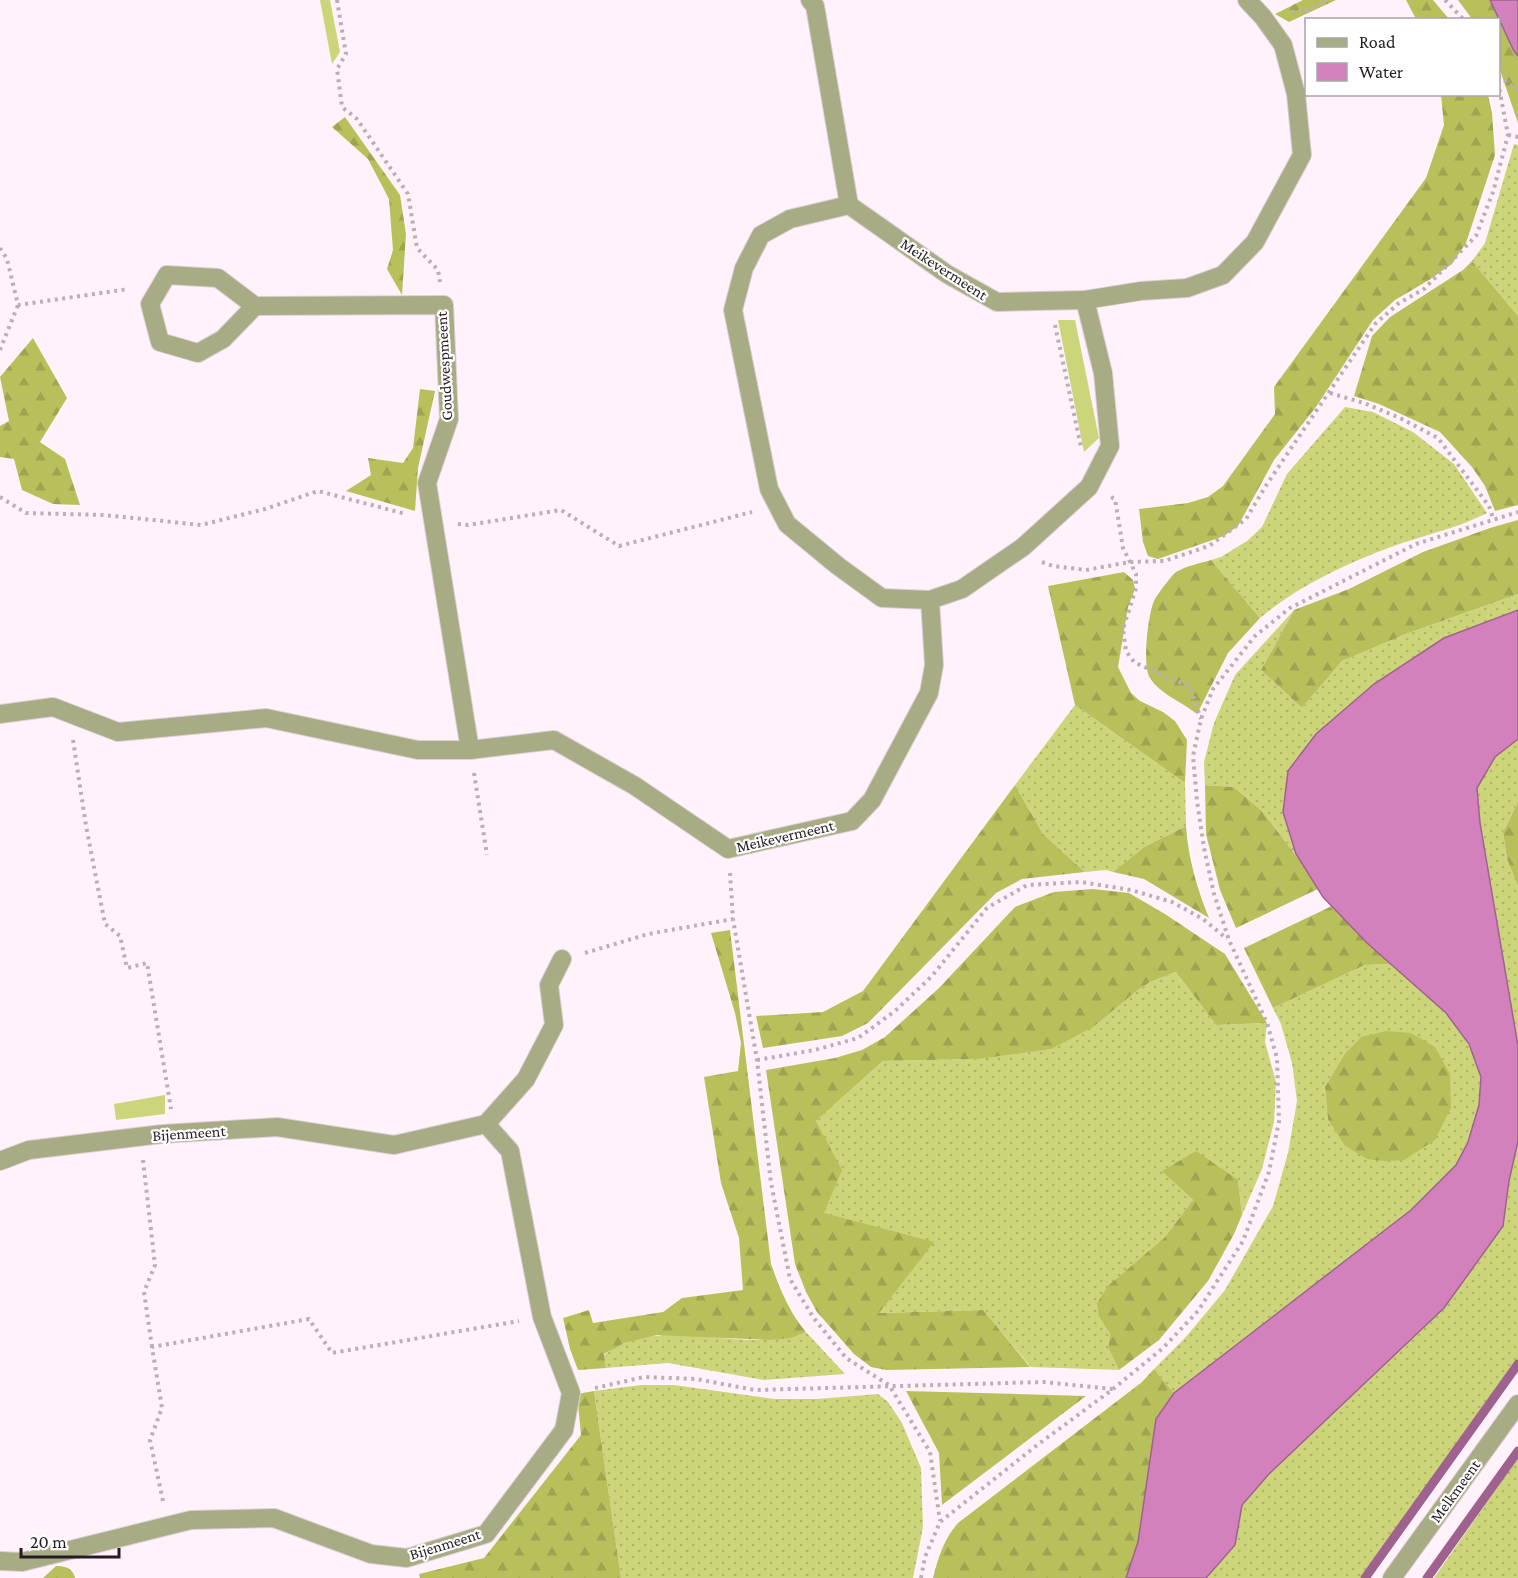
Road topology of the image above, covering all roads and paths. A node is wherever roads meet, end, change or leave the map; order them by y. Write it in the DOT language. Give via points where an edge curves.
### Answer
graph roads {
  1 [pos="337,0"];
  2 [pos="810,0"];
  3 [pos="1247,0"];
  4 [pos="1327,0"];
  5 [pos="1446,0"];
  6 [pos="1263,17"];
  7 [pos="1462,18"];
  8 [pos="1500,77"];
  9 [pos="1518,90"];
  10 [pos="1500,93"];
  11 [pos="1508,135"];
  12 [pos="1518,137"];
  13 [pos="849,205"];
  14 [pos="0,248"];
  15 [pos="162,284"];
  16 [pos="1085,300"];
  17 [pos="1049,301"];
  18 [pos="18,305"];
  19 [pos="444,305"];
  20 [pos="255,306"];
  21 [pos="0,350"];
  22 [pos="1330,393"];
  23 [pos="1089,487"];
  24 [pos="0,497"];
  25 [pos="778,505"];
  26 [pos="1518,512"];
  27 [pos="1493,518"];
  28 [pos="432,521"];
  29 [pos="1023,547"];
  30 [pos="1130,562"];
  31 [pos="930,600"];
  32 [pos="69,713"];
  33 [pos="0,714"];
  34 [pos="1201,719"];
  35 [pos="471,750"];
  36 [pos="728,849"];
  37 [pos="488,855"];
  38 [pos="733,919"];
  39 [pos="1228,940"];
  40 [pos="562,960"];
  41 [pos="757,1060"];
  42 [pos="486,1124"];
  43 [pos="175,1133"];
  44 [pos="140,1136"];
  45 [pos="0,1161"];
  46 [pos="542,1317"];
  47 [pos="152,1347"];
  48 [pos="889,1385"];
  49 [pos="1113,1389"];
  50 [pos="571,1393"];
  51 [pos="1518,1404"];
  52 [pos="940,1522"];
  53 [pos="168,1525"];
  54 [pos="0,1561"];
  55 [pos="24,1570"];
  56 [pos="921,1578"];
  57 [pos="1392,1578"];
  1 -- 19 [label="path" via="346,54 336,69 342,107 357,119 408,194 417,248 438,270"];
  2 -- 13 [label="street" via="815,6"];
  3 -- 6 [label="street, Meikevermeent"];
  4 -- 6 [label="path" via="1308,10"];
  5 -- 7 [label="path"];
  6 -- 16 [label="street, Meikevermeent" via="1283,45 1296,94 1302,154 1255,242 1222,275 1187,288"];
  8 -- 9 [label="path"];
  10 -- 11 [label="path"];
  11 -- 12 [label="path"];
  11 -- 22 [label="path" via="1476,236 1424,289 1399,303 1375,324"];
  13 -- 17 [label="street, Meikevermeent" via="947,273 997,302"];
  13 -- 25 [label="street" via="790,219 761,235 744,268 733,310 769,489"];
  14 -- 18 [label="path" via="7,259"];
  15 -- 18 [label="path"];
  15 -- 20 [label="street" via="167,275 218,278"];
  15 -- 20 [label="street" via="150,304 160,342 198,353 223,339"];
  16 -- 17 [label="street, Meikevermeent"];
  16 -- 23 [label="street" via="1103,373 1110,446"];
  17 -- 23 [label="path"];
  18 -- 21 [label="path"];
  19 -- 20 [label="street, Goudwespmeent"];
  19 -- 28 [label="street, Goudwespmeent" via="449,419 427,483"];
  22 -- 27 [label="path" via="1400,418 1437,438 1489,506"];
  22 -- 30 [label="path" via="1246,519 1209,546 1164,561"];
  23 -- 29 [label="street"];
  23 -- 30 [label="path" via="1115,499 1123,548"];
  24 -- 28 [label="path" via="26,513 104,515 201,525 318,491"];
  25 -- 28 [label="path" via="619,546 561,510 468,525"];
  25 -- 31 [label="street" via="787,524 882,598"];
  26 -- 27 [label="path"];
  27 -- 34 [label="path" via="1416,544 1290,608 1255,636 1213,689"];
  28 -- 35 [label="street, Goudwespmeent"];
  29 -- 30 [label="path" via="1033,557 1053,566 1086,570"];
  29 -- 31 [label="street" via="962,589"];
  30 -- 34 [label="path" via="1136,574 1136,588 1124,630 1126,651 1134,662 1189,685"];
  31 -- 36 [label="street, Meikevermeent" via="934,665 929,693 872,800 852,820"];
  32 -- 33 [label="street" via="53,707"];
  32 -- 35 [label="street" via="118,732 266,718 418,750"];
  32 -- 43 [label="path" via="105,924 120,936 127,968 147,963"];
  34 -- 39 [label="path" via="1193,756 1197,801 1214,894"];
  35 -- 36 [label="street, Meikevermeent" via="554,740 635,786"];
  35 -- 37 [label="path"];
  36 -- 38 [label="path"];
  38 -- 40 [label="path" via="648,934"];
  38 -- 41 [label="path"];
  39 -- 41 [label="path" via="1172,902 1131,890 1081,882 1027,885 987,908 932,976 895,1011 858,1038"];
  39 -- 49 [label="path" via="1267,1023 1277,1058 1279,1120 1269,1172 1243,1241 1198,1311 1163,1348"];
  40 -- 42 [label="street" via="549,985 554,1025 525,1078"];
  41 -- 48 [label="path" via="771,1182 790,1279 813,1317 846,1358"];
  42 -- 43 [label="street, Bijenmeent" via="394,1145 277,1127"];
  42 -- 46 [label="street" via="510,1151"];
  43 -- 44 [label="street, Bijenmeent"];
  44 -- 45 [label="street, Bijenmeent" via="29,1150"];
  44 -- 47 [label="path" via="155,1265 144,1292"];
  46 -- 47 [label="path" via="332,1353 309,1319"];
  46 -- 50 [label="street"];
  47 -- 53 [label="path" via="162,1408 150,1440"];
  48 -- 49 [label="path" via="1044,1382"];
  48 -- 50 [label="path" via="755,1390 696,1379 644,1377"];
  48 -- 52 [label="path" via="930,1452"];
  49 -- 52 [label="path"];
  50 -- 53 [label="street, Bijenmeent" via="564,1430 486,1534 407,1558 371,1554 274,1518 192,1520"];
  51 -- 57 [label="street, Melkmeent"];
  52 -- 56 [label="path"];
  53 -- 55 [label="street, Bijenmeent"];
  54 -- 55 [label="street, Bijenmeent"];
}
